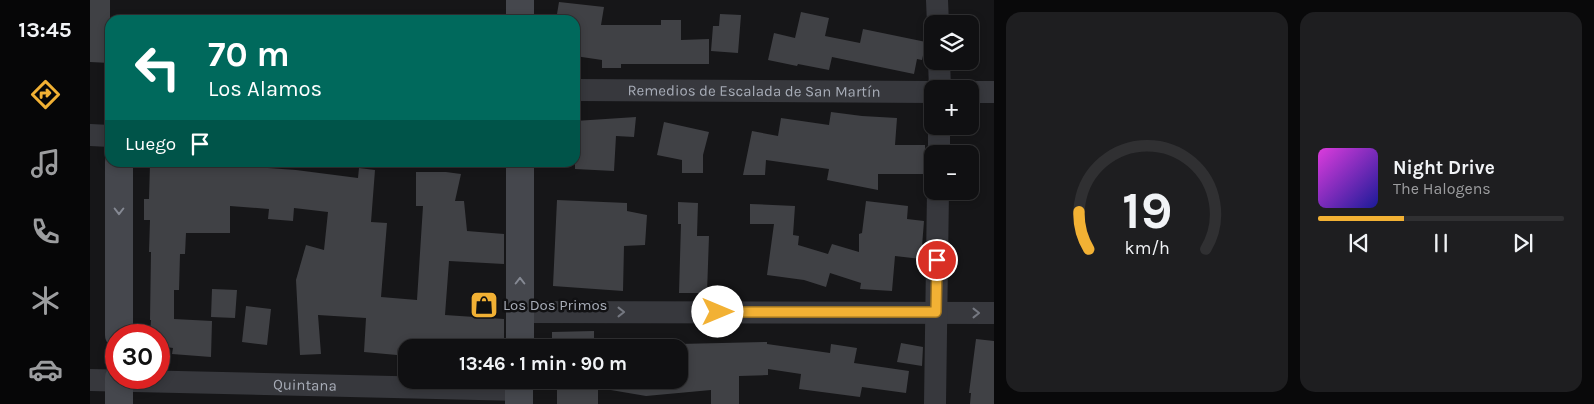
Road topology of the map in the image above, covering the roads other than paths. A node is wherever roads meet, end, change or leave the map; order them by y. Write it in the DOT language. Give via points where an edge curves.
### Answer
graph roads {
  1 [pos="520,0"];
  2 [pos="937,0"];
  3 [pos="520,15"];
  4 [pos="938,15"];
  5 [pos="580,90"];
  6 [pos="924,92"];
  7 [pos="979,92"];
  8 [pos="994,92"];
  9 [pos="90,135"];
  10 [pos="105,136"];
  11 [pos="119,167"];
  12 [pos="520,167"];
  13 [pos="938,200"];
  14 [pos="520,312"];
  15 [pos="936,312"];
  16 [pos="994,313"];
  17 [pos="119,324"];
  18 [pos="520,339"];
  19 [pos="90,380"];
  20 [pos="105,384"];
  21 [pos="170,388"];
  22 [pos="519,391"];
  23 [pos="935,404"];
  1 -- 3 [label="main road"];
  2 -- 4 [label="street"];
  5 -- 6 [label="street, Remedios de Escalada de San Martín"];
  7 -- 8 [label="street"];
  9 -- 10 [label="street"];
  11 -- 17 [label="main road, one-way"];
  14 -- 12 [label="main road, one-way"];
  13 -- 15 [label="street"];
  14 -- 15 [label="street, one-way"];
  14 -- 18 [label="main road"];
  15 -- 16 [label="street, one-way"];
  15 -- 23 [label="street"];
  19 -- 20 [label="street, Quintana"];
  21 -- 22 [label="street, Quintana"];
}
